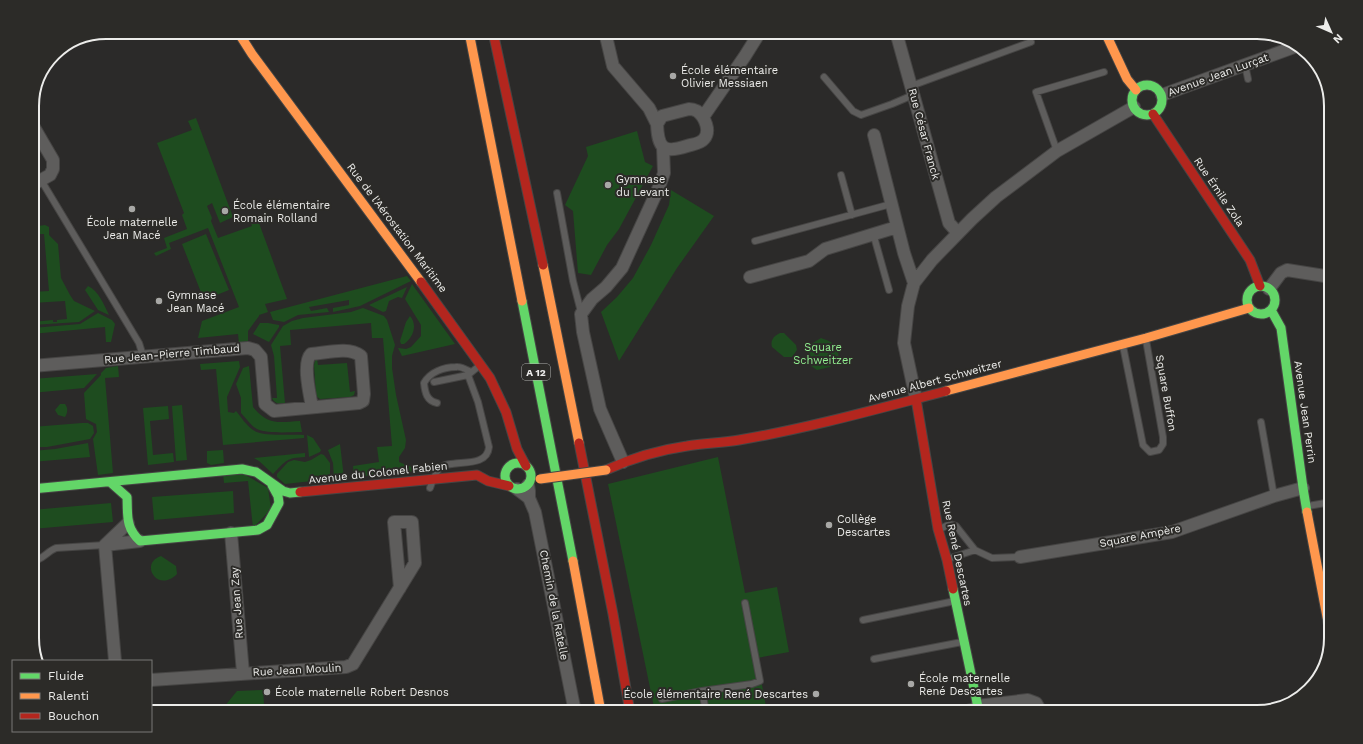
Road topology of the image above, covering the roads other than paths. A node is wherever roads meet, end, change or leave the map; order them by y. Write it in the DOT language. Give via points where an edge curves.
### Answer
graph roads {
  1 [pos="242,39"];
  2 [pos="470,39"];
  3 [pos="495,39"];
  4 [pos="607,39"];
  5 [pos="756,39"];
  6 [pos="898,39"];
  7 [pos="1108,39"];
  8 [pos="1031,42"];
  9 [pos="1291,48"];
  10 [pos="1245,64"];
  11 [pos="1104,72"];
  12 [pos="824,77"];
  13 [pos="512,78"];
  14 [pos="1248,79"];
  15 [pos="912,90"];
  16 [pos="1136,90"];
  17 [pos="1162,96"];
  18 [pos="1134,107"];
  19 [pos="1153,114"];
  20 [pos="703,117"];
  21 [pos="659,120"];
  22 [pos="874,135"];
  23 [pos="39,136"];
  24 [pos="663,147"];
  25 [pos="679,149"];
  26 [pos="1057,151"];
  27 [pos="664,166"];
  28 [pos="841,175"];
  29 [pos="41,180"];
  30 [pos="557,193"];
  31 [pos="529,194"];
  32 [pos="891,204"];
  33 [pos="852,215"];
  34 [pos="897,226"];
  35 [pos="873,233"];
  36 [pos="958,233"];
  37 [pos="755,241"];
  38 [pos="1324,276"];
  39 [pos="750,277"];
  40 [pos="914,283"];
  41 [pos="1265,288"];
  42 [pos="889,290"];
  43 [pos="1249,308"];
  44 [pos="1271,310"];
  45 [pos="581,314"];
  46 [pos="1146,338"];
  47 [pos="1123,344"];
  48 [pos="143,356"];
  49 [pos="39,365"];
  50 [pos="480,365"];
  51 [pos="470,373"];
  52 [pos="434,382"];
  53 [pos="916,399"];
  54 [pos="438,403"];
  55 [pos="312,407"];
  56 [pos="1261,422"];
  57 [pos="517,449"];
  58 [pos="623,462"];
  59 [pos="514,463"];
  60 [pos="527,467"];
  61 [pos="505,473"];
  62 [pos="539,476"];
  63 [pos="138,480"];
  64 [pos="488,481"];
  65 [pos="110,482"];
  66 [pos="431,484"];
  67 [pos="272,485"];
  68 [pos="521,486"];
  69 [pos="39,488"];
  70 [pos="1303,488"];
  71 [pos="1274,496"];
  72 [pos="127,497"];
  73 [pos="279,503"];
  74 [pos="1324,503"];
  75 [pos="1307,507"];
  76 [pos="128,523"];
  77 [pos="938,529"];
  78 [pos="231,533"];
  79 [pos="140,542"];
  80 [pos="105,545"];
  81 [pos="975,550"];
  82 [pos="1020,557"];
  83 [pos="39,560"];
  84 [pos="947,560"];
  85 [pos="400,588"];
  86 [pos="1324,600"];
  87 [pos="955,601"];
  88 [pos="745,603"];
  89 [pos="863,620"];
  90 [pos="964,642"];
  91 [pos="874,659"];
  92 [pos="115,660"];
  93 [pos="243,673"];
  94 [pos="152,680"];
  95 [pos="702,691"];
  96 [pos="662,699"];
  97 [pos="573,705"];
  98 [pos="600,705"];
  99 [pos="629,705"];
  100 [pos="705,705"];
  101 [pos="977,705"];
  102 [pos="1000,705"];
  103 [pos="1037,705"];
  1 -- 50 [label="main road, Rue de l'Aérostation Maritime"];
  2 -- 98 [label="main road, A 12"];
  3 -- 31 [label="main road, A 12"];
  4 -- 21 [label="street" via="614,66"];
  5 -- 20 [label="street"];
  6 -- 15 [label="street, Rue César Franck"];
  7 -- 16 [label="main road"];
  8 -- 15 [label="lane"];
  9 -- 10 [label="street, Avenue Jean Lurçat"];
  10 -- 14 [label="lane"];
  10 -- 17 [label="street, Avenue Jean Lurçat"];
  11 -- 26 [label="lane" via="1036,92"];
  12 -- 15 [label="lane" via="853,111 861,115 892,104"];
  13 -- 31 [label="main road"];
  15 -- 36 [label="street, Rue César Franck" via="949,223"];
  16 -- 17 [label="main road" via="1148,85 1156,88"];
  16 -- 18 [label="main road" via="1133,98"];
  17 -- 19 [label="main road" via="1162,105"];
  18 -- 19 [label="main road" via="1142,114"];
  18 -- 26 [label="street"];
  19 -- 41 [label="main road, Rue Émile Zola" via="1250,260"];
  20 -- 21 [label="street" via="697,111 688,109"];
  20 -- 25 [label="street" via="707,132 705,138 699,143"];
  21 -- 24 [label="street" via="659,142"];
  22 -- 32 [label="street"];
  23 -- 29 [label="street" via="53,160 53,169"];
  24 -- 25 [label="street" via="670,150"];
  24 -- 27 [label="street"];
  25 -- 27 [label="street"];
  26 -- 36 [label="street" via="996,197"];
  27 -- 45 [label="street" via="659,187 622,268"];
  28 -- 33 [label="lane"];
  29 -- 48 [label="lane" via="139,343"];
  30 -- 45 [label="lane"];
  31 -- 99 [label="main road, A 12" via="603,562"];
  32 -- 33 [label="lane"];
  32 -- 34 [label="street"];
  33 -- 37 [label="lane"];
  34 -- 35 [label="street"];
  34 -- 40 [label="street"];
  35 -- 39 [label="street" via="825,249 809,261"];
  35 -- 42 [label="lane"];
  36 -- 40 [label="street"];
  38 -- 41 [label="street" via="1287,270"];
  40 -- 53 [label="street" via="908,306 904,343"];
  41 -- 43 [label="main road" via="1256,287 1249,292"];
  41 -- 44 [label="main road" via="1274,295"];
  43 -- 44 [label="main road" via="1260,314"];
  43 -- 46 [label="main road, Avenue Albert Schweitzer"];
  44 -- 70 [label="main road, Avenue Jean Perrin" via="1280,328"];
  45 -- 58 [label="street" via="600,409"];
  46 -- 47 [label="main road, Avenue Albert Schweitzer"];
  46 -- 47 [label="lane, Square Buffon" via="1163,437 1163,444 1159,450 1150,452 1143,445"];
  47 -- 53 [label="main road, Avenue Albert Schweitzer"];
  48 -- 49 [label="street, Rue Jean-Pierre Timbaud"];
  48 -- 55 [label="street, Rue Jean-Pierre Timbaud" via="248,348 255,350 261,357 265,404 274,411"];
  50 -- 51 [label="lane"];
  50 -- 57 [label="main road, Rue de l'Aérostation Maritime" via="493,384 506,412"];
  51 -- 52 [label="lane"];
  51 -- 54 [label="lane" via="458,366 427,377 424,383 428,398"];
  51 -- 66 [label="lane" via="489,447 488,452 476,461 443,466 438,469"];
  53 -- 58 [label="main road, Avenue Albert Schweitzer" via="842,418 738,440 660,451"];
  53 -- 77 [label="main road, Rue René Descartes"];
  55 -- 55 [label="street, Rue Jean-Pierre Timbaud" via="363,401 361,356 349,350 311,354 308,357 306,364"];
  56 -- 71 [label="lane"];
  57 -- 59 [label="main road, Rue de l'Aérostation Maritime"];
  57 -- 60 [label="main road, Rue de l'Aérostation Maritime"];
  58 -- 62 [label="main road, Avenue Albert Schweitzer, bridge"];
  59 -- 60 [label="main road"];
  59 -- 61 [label="main road"];
  60 -- 62 [label="main road"];
  60 -- 68 [label="main road" via="531,475"];
  61 -- 64 [label="main road, Avenue du Colonel Fabien"];
  61 -- 68 [label="main road" via="505,480"];
  62 -- 68 [label="main road"];
  63 -- 65 [label="main road, Avenue du Colonel Fabien"];
  63 -- 67 [label="main road, Avenue du Colonel Fabien" via="251,469 263,475"];
  63 -- 72 [label="main road"];
  64 -- 66 [label="main road, Avenue du Colonel Fabien"];
  64 -- 68 [label="main road, Avenue du Colonel Fabien"];
  65 -- 69 [label="main road, Avenue du Colonel Fabien"];
  65 -- 72 [label="main road"];
  66 -- 67 [label="main road, Avenue du Colonel Fabien" via="290,493"];
  66 -- 73 [label="main road, Avenue du Colonel Fabien"];
  67 -- 73 [label="main road, Avenue du Colonel Fabien"];
  68 -- 97 [label="street, Chemin de la Ratelle" via="535,512"];
  70 -- 71 [label="street, Square Ampère"];
  70 -- 75 [label="main road, Avenue Jean Perrin"];
  71 -- 82 [label="street, Square Ampère" via="1172,532"];
  72 -- 76 [label="main road"];
  73 -- 78 [label="main road" via="267,525 258,530"];
  74 -- 75 [label="lane"];
  75 -- 86 [label="main road, Avenue Jean Perrin"];
  76 -- 79 [label="main road"];
  76 -- 80 [label="street"];
  77 -- 81 [label="lane" via="950,524 956,526"];
  77 -- 84 [label="main road, Rue René Descartes"];
  78 -- 79 [label="main road"];
  78 -- 93 [label="street, Rue Jean Zay"];
  79 -- 80 [label="street"];
  80 -- 83 [label="lane" via="56,548"];
  80 -- 92 [label="street"];
  81 -- 82 [label="lane" via="992,558"];
  81 -- 84 [label="lane"];
  84 -- 87 [label="main road, Rue René Descartes"];
  85 -- 85 [label="street, Rue Jean Moulin" via="415,564 412,522 394,522"];
  85 -- 93 [label="street, Rue Jean Moulin" via="350,666"];
  87 -- 89 [label="lane"];
  87 -- 90 [label="main road, Rue René Descartes"];
  88 -- 95 [label="lane" via="760,681"];
  90 -- 91 [label="lane"];
  90 -- 101 [label="main road, Rue René Descartes"];
  93 -- 94 [label="street, Rue Jean Moulin"];
  95 -- 96 [label="lane"];
  95 -- 100 [label="lane"];
  102 -- 103 [label="street" via="1028,700"];
}
